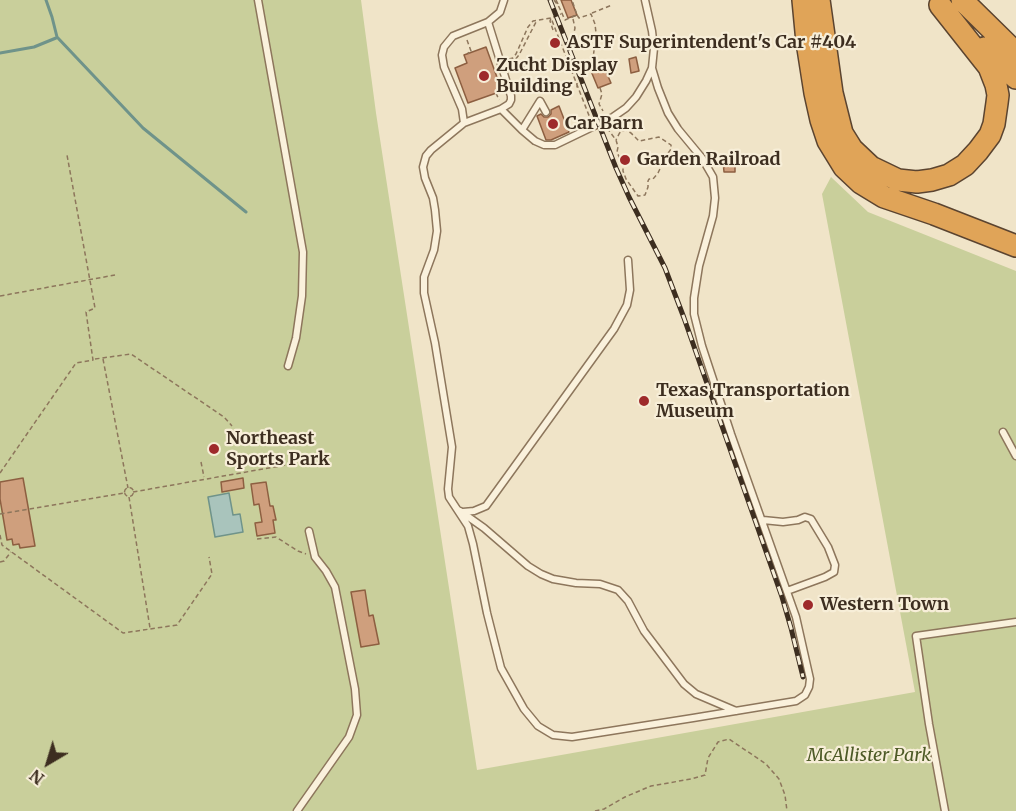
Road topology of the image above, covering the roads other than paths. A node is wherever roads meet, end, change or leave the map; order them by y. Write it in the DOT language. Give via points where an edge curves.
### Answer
graph roads {
  1 [pos="258,0"];
  2 [pos="504,0"];
  3 [pos="645,0"];
  4 [pos="803,0"];
  5 [pos="819,0"];
  6 [pos="937,3"];
  7 [pos="966,3"];
  8 [pos="488,22"];
  9 [pos="1016,53"];
  10 [pos="651,68"];
  11 [pos="1016,78"];
  12 [pos="501,109"];
  13 [pos="546,112"];
  14 [pos="464,123"];
  15 [pos="522,130"];
  16 [pos="1016,246"];
  17 [pos="628,260"];
  18 [pos="288,366"];
  19 [pos="1003,432"];
  20 [pos="1016,456"];
  21 [pos="460,511"];
  22 [pos="763,520"];
  23 [pos="309,531"];
  24 [pos="787,591"];
  25 [pos="1016,622"];
  26 [pos="736,711"];
  27 [pos="297,811"];
  28 [pos="945,811"];
  1 -- 18 [label="lane" via="303,252 302,296"];
  2 -- 8 [label="lane" via="500,12"];
  3 -- 10 [label="lane" via="654,48"];
  4 -- 16 [label="highway" via="820,120 844,167 884,197"];
  5 -- 6 [label="highway" via="832,93 842,133 871,167 898,180 917,182 949,175 965,165 990,135 998,95 989,67"];
  6 -- 11 [label="highway"];
  7 -- 9 [label="highway"];
  8 -- 12 [label="lane" via="511,96"];
  8 -- 14 [label="lane" via="453,36 442,55"];
  10 -- 15 [label="lane" via="626,108 594,127 544,145"];
  10 -- 22 [label="lane" via="668,113 713,177 713,216 699,266 694,314 731,434"];
  12 -- 14 [label="lane"];
  12 -- 15 [label="lane"];
  13 -- 15 [label="lane" via="540,101"];
  14 -- 21 [label="lane" via="431,150 423,167 433,198 437,231 424,277 424,293 452,447 449,497"];
  17 -- 21 [label="lane" via="630,290 614,329 486,506"];
  19 -- 20 [label="lane"];
  21 -- 26 [label="lane" via="541,574 618,590 684,684 696,694"];
  21 -- 26 [label="lane" via="473,544 501,668 538,726 553,735 572,736"];
  22 -- 24 [label="lane"];
  22 -- 24 [label="lane" via="812,519 835,565 834,572 825,577"];
  23 -- 27 [label="lane" via="315,557 335,587 357,715 348,737"];
  24 -- 26 [label="lane" via="809,687 796,700"];
  25 -- 28 [label="lane" via="916,636"];
}
